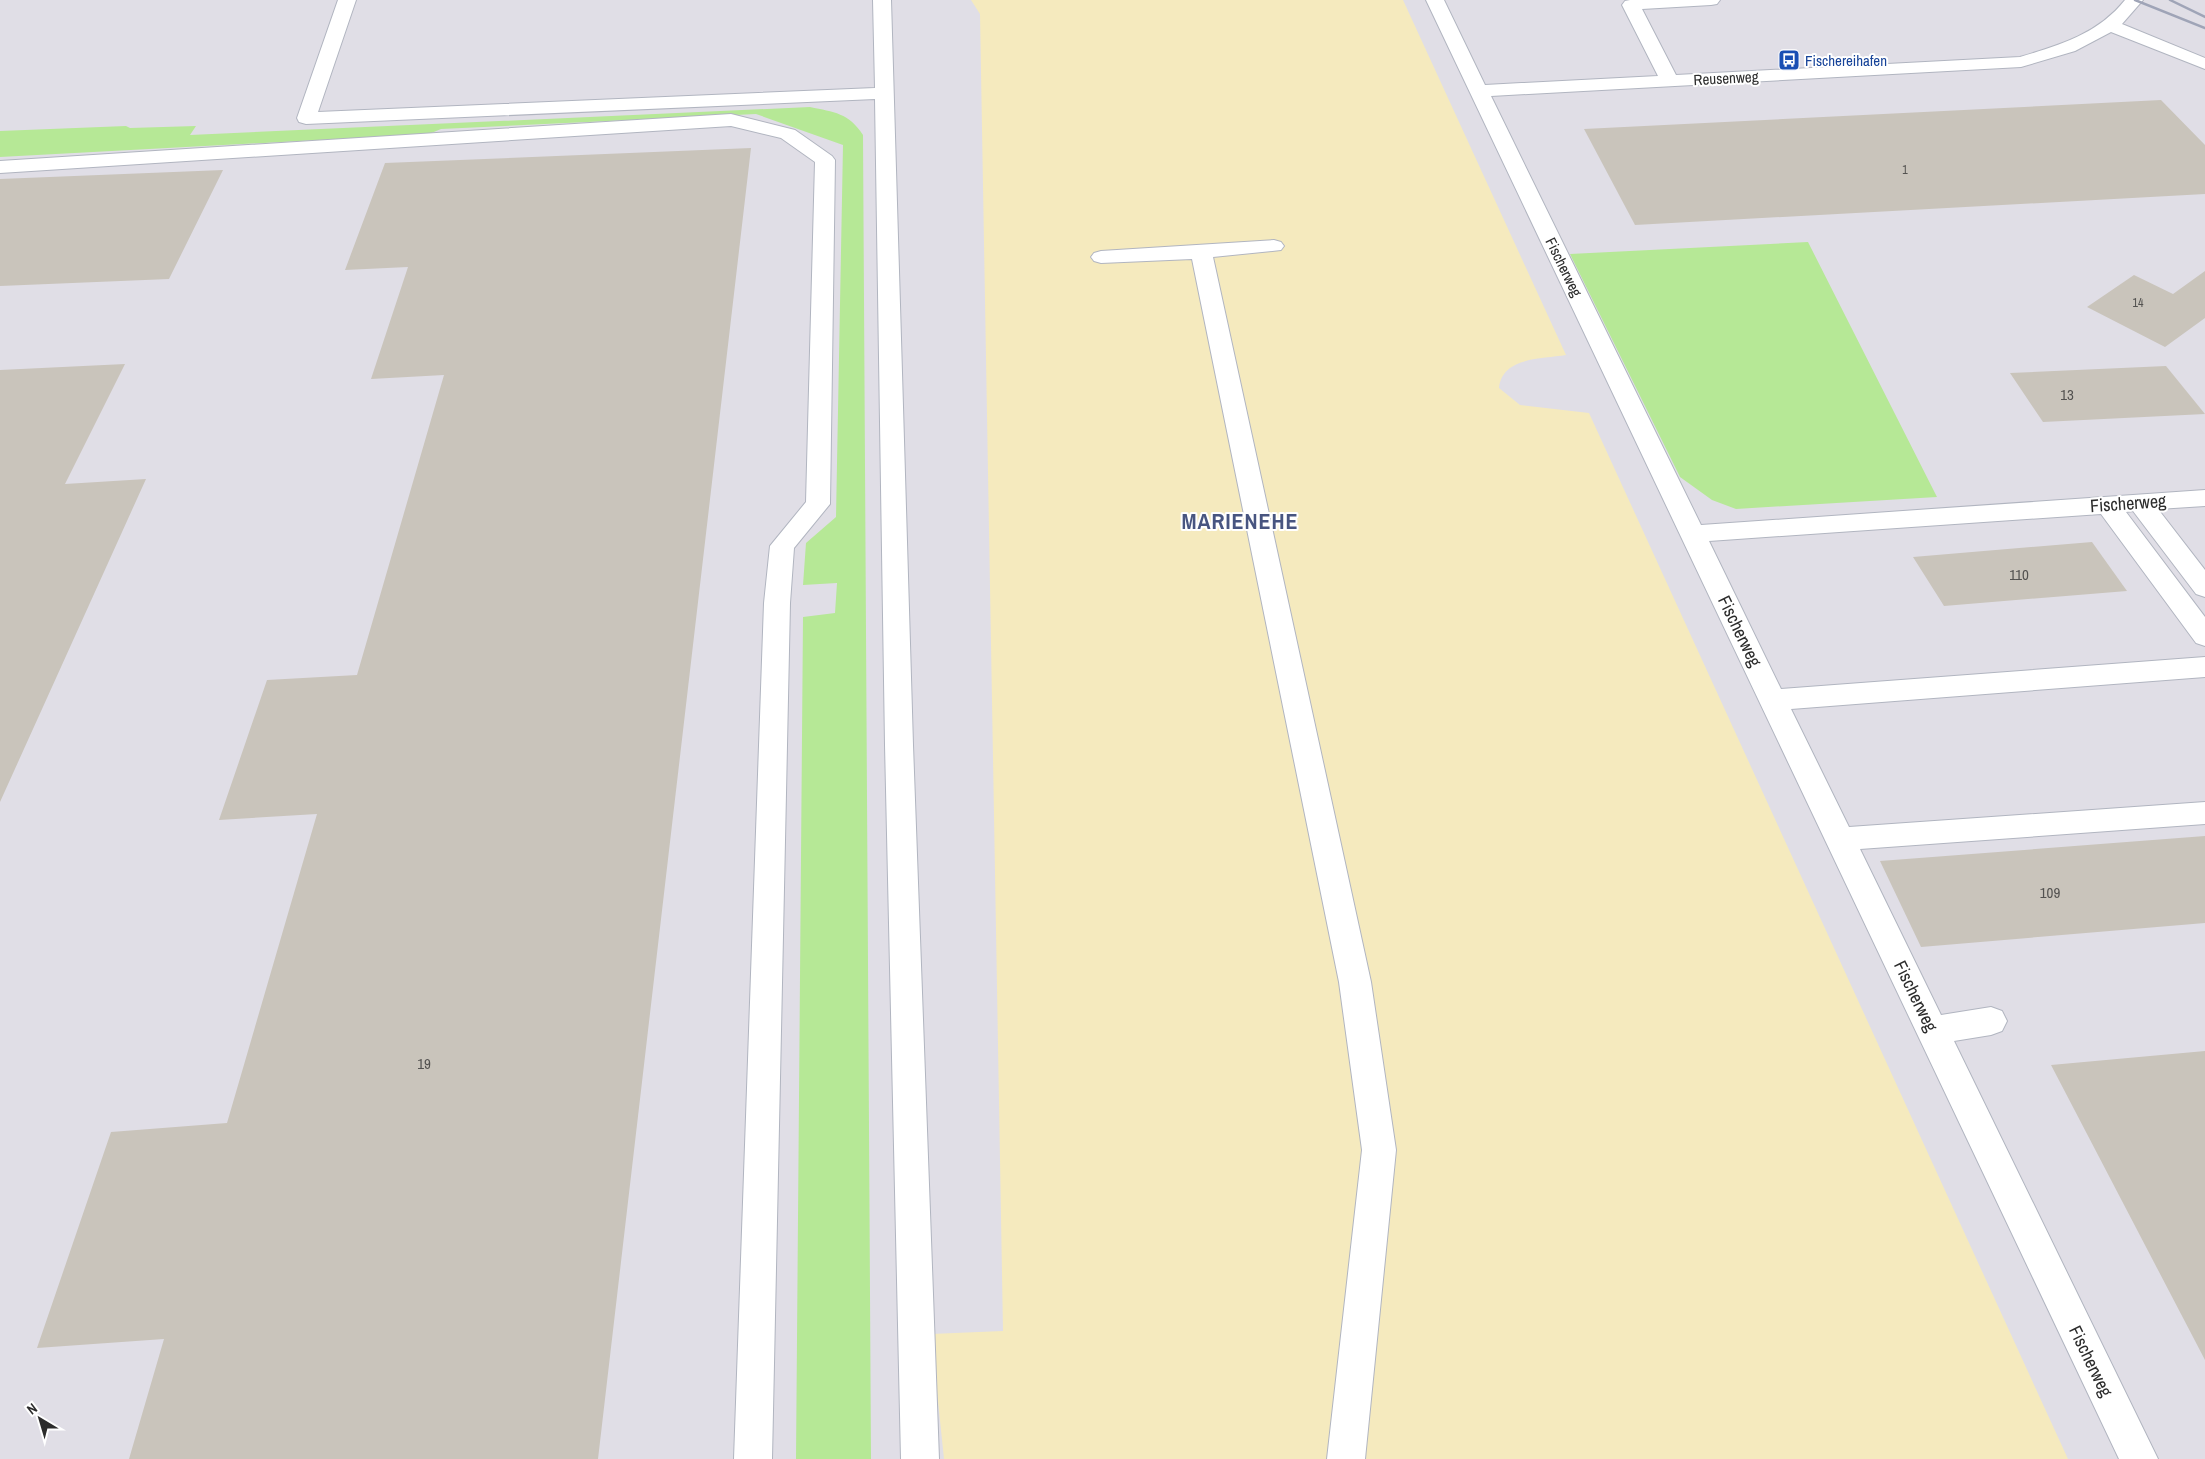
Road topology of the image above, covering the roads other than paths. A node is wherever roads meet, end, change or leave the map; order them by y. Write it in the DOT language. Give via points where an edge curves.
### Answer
graph roads {
  1 [pos="347,0"];
  2 [pos="882,0"];
  3 [pos="1435,0"];
  4 [pos="1711,0"];
  5 [pos="2134,0"];
  6 [pos="1629,3"];
  7 [pos="2111,26"];
  8 [pos="2205,64"];
  9 [pos="1670,82"];
  10 [pos="1480,91"];
  11 [pos="884,93"];
  12 [pos="0,167"];
  13 [pos="1274,246"];
  14 [pos="1201,252"];
  15 [pos="1101,257"];
  16 [pos="2205,498"];
  17 [pos="2140,503"];
  18 [pos="2106,504"];
  19 [pos="1693,534"];
  20 [pos="2205,588"];
  21 [pos="2205,636"];
  22 [pos="2205,667"];
  23 [pos="1773,700"];
  24 [pos="2205,813"];
  25 [pos="1839,838"];
  26 [pos="1992,1021"];
  27 [pos="1932,1031"];
  28 [pos="753,1459"];
  29 [pos="920,1459"];
  30 [pos="1346,1459"];
  31 [pos="2138,1459"];
  1 -- 11 [label="street" via="306,118"];
  2 -- 11 [label="street"];
  3 -- 10 [label="street, Fischerweg"];
  4 -- 6 [label="street"];
  5 -- 7 [label="street, Reusenweg"];
  6 -- 9 [label="street"];
  7 -- 8 [label="street"];
  7 -- 9 [label="street, Reusenweg" via="2078,46 2021,62"];
  9 -- 10 [label="street, Reusenweg"];
  10 -- 19 [label="street, Fischerweg"];
  11 -- 29 [label="street"];
  12 -- 28 [label="street" via="731,120 788,134 825,160 818,504 782,546 777,603"];
  13 -- 14 [label="street"];
  14 -- 15 [label="street"];
  14 -- 30 [label="street" via="1355,982 1379,1150"];
  16 -- 17 [label="street, Fischerweg"];
  17 -- 18 [label="street, Fischerweg"];
  17 -- 20 [label="street"];
  18 -- 19 [label="street, Fischerweg"];
  18 -- 21 [label="street"];
  19 -- 23 [label="street, Fischerweg"];
  22 -- 23 [label="street"];
  23 -- 25 [label="street, Fischerweg"];
  24 -- 25 [label="street"];
  25 -- 27 [label="street, Fischerweg"];
  26 -- 27 [label="street"];
  27 -- 31 [label="street, Fischerweg"];
}
